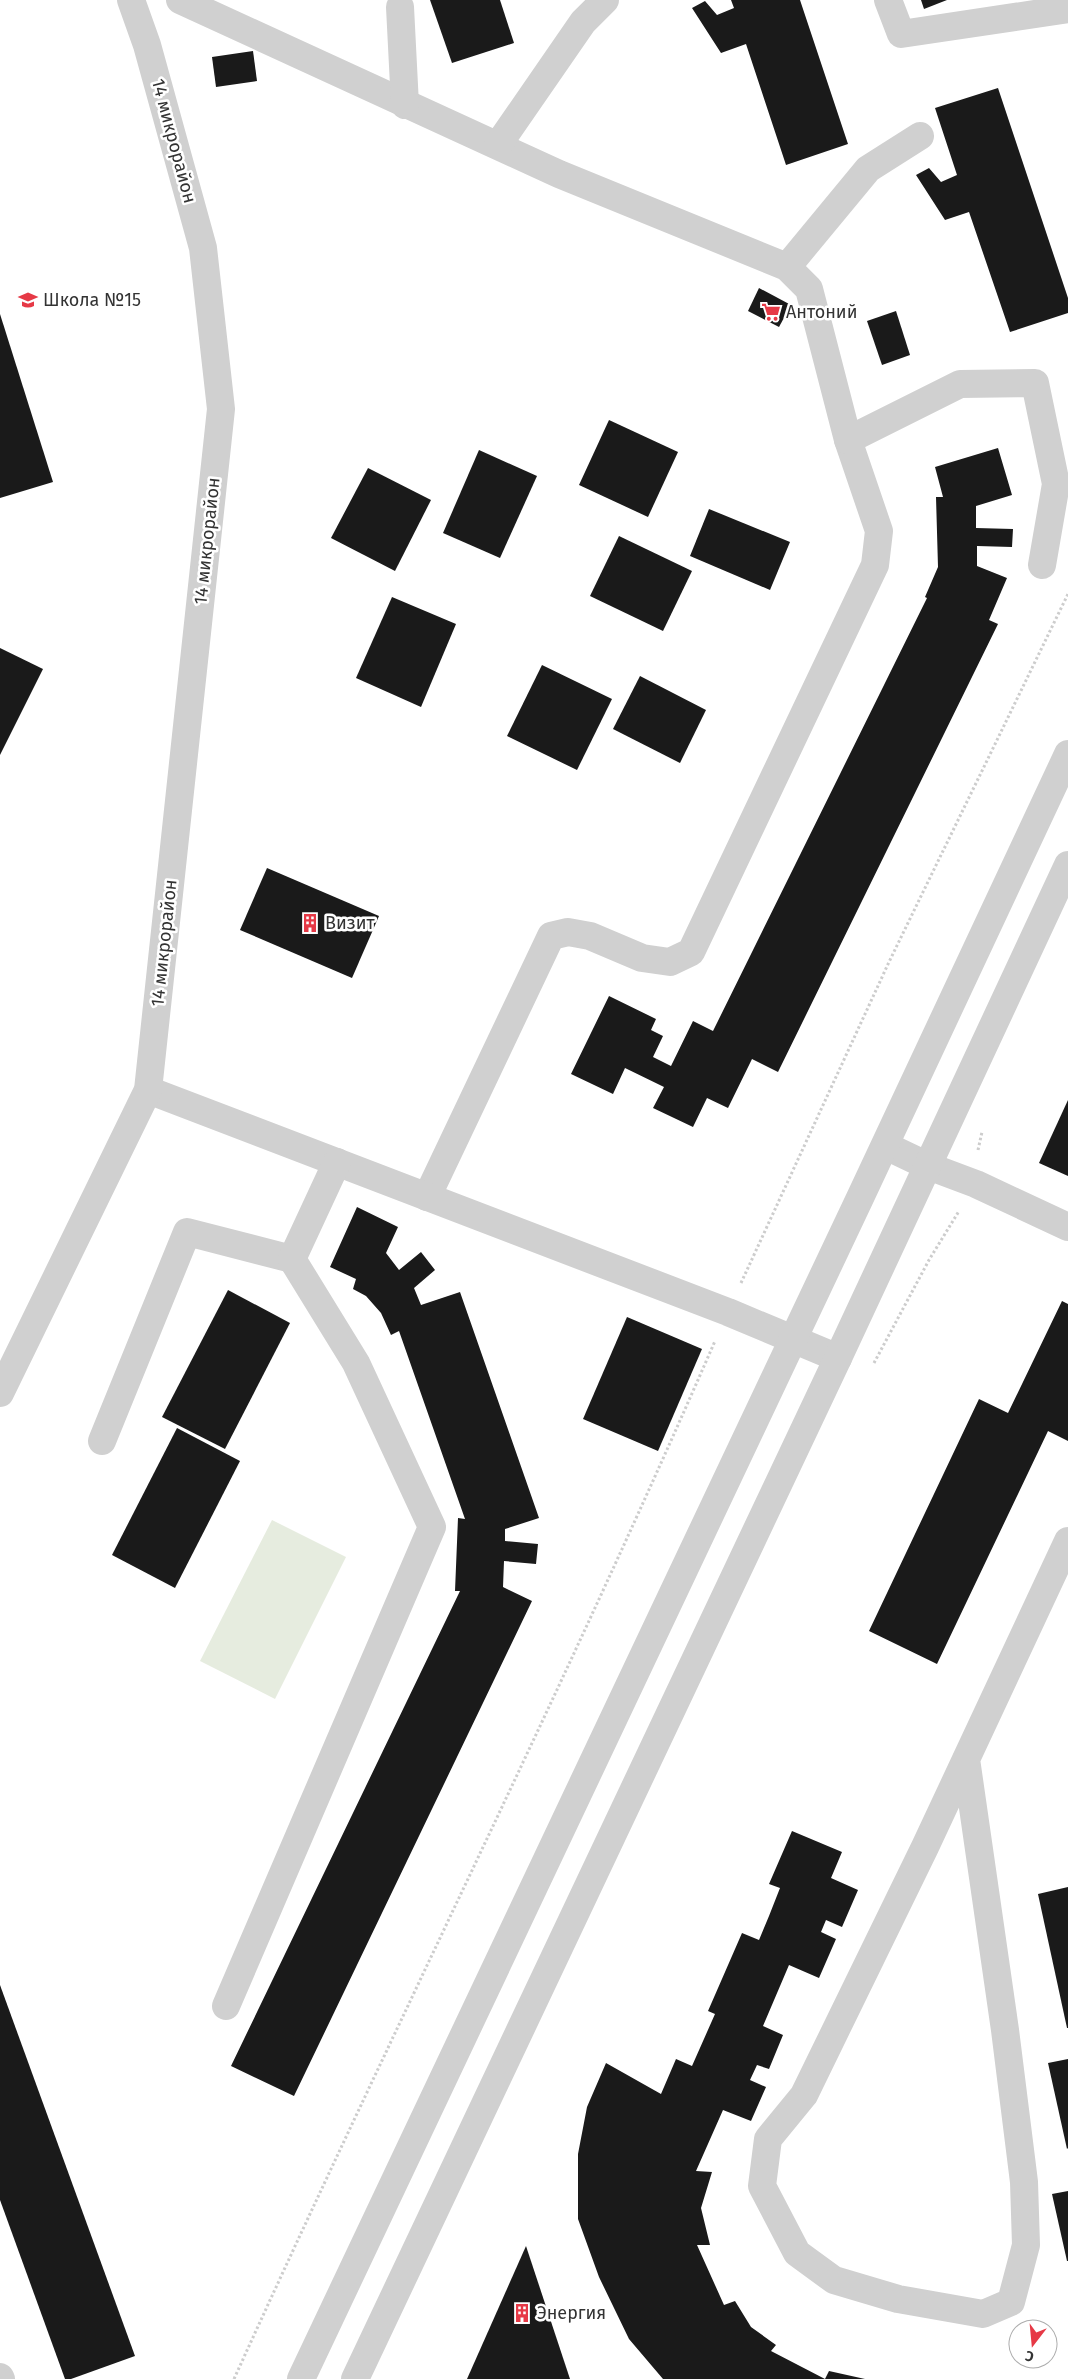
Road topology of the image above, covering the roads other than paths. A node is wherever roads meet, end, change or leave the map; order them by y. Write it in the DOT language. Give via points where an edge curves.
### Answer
graph roads {
  1 [pos="131,0"];
  2 [pos="180,0"];
  3 [pos="606,0"];
  4 [pos="888,0"];
  5 [pos="400,7"];
  6 [pos="1068,9"];
  7 [pos="579,11"];
  8 [pos="405,105"];
  9 [pos="920,136"];
  10 [pos="498,145"];
  11 [pos="787,267"];
  12 [pos="848,440"];
  13 [pos="1042,565"];
  14 [pos="1068,754"];
  15 [pos="1068,865"];
  16 [pos="148,1090"];
  17 [pos="886,1146"];
  18 [pos="337,1162"];
  19 [pos="928,1166"];
  20 [pos="427,1197"];
  21 [pos="1068,1227"];
  22 [pos="292,1259"];
  23 [pos="792,1339"];
  24 [pos="838,1358"];
  25 [pos="0,1393"];
  26 [pos="102,1441"];
  27 [pos="1068,1541"];
  28 [pos="966,1759"];
  29 [pos="226,2006"];
  30 [pos="301,2379"];
  31 [pos="355,2379"];
  1 -- 16 [label="street, 14 микрорайон" via="147,45 203,248 221,409"];
  2 -- 8 [label="street"];
  3 -- 7 [label="street"];
  4 -- 6 [label="street" via="901,34"];
  5 -- 8 [label="street"];
  7 -- 10 [label="street"];
  8 -- 10 [label="street"];
  9 -- 11 [label="street" via="868,169"];
  10 -- 11 [label="street" via="559,174"];
  11 -- 12 [label="street" via="809,289"];
  12 -- 13 [label="street" via="960,384 1035,383 1056,484"];
  12 -- 20 [label="street" via="880,531 875,565 691,952 670,962 642,958 590,936 568,932 551,936"];
  14 -- 17 [label="street"];
  15 -- 19 [label="street"];
  16 -- 18 [label="street"];
  16 -- 25 [label="street, 14 микрорайон"];
  17 -- 19 [label="street"];
  17 -- 23 [label="street"];
  18 -- 20 [label="street"];
  18 -- 22 [label="street"];
  19 -- 21 [label="street" via="976,1184"];
  19 -- 24 [label="street"];
  20 -- 23 [label="street"];
  22 -- 26 [label="street" via="187,1232"];
  22 -- 29 [label="street" via="356,1363 432,1527"];
  23 -- 24 [label="street"];
  23 -- 30 [label="street"];
  24 -- 31 [label="street"];
  27 -- 28 [label="street"];
  28 -- 28 [label="street" via="804,2095 768,2138 762,2186 797,2253 834,2280 898,2299 983,2314 1011,2302 1026,2236 1024,2182"];
}
